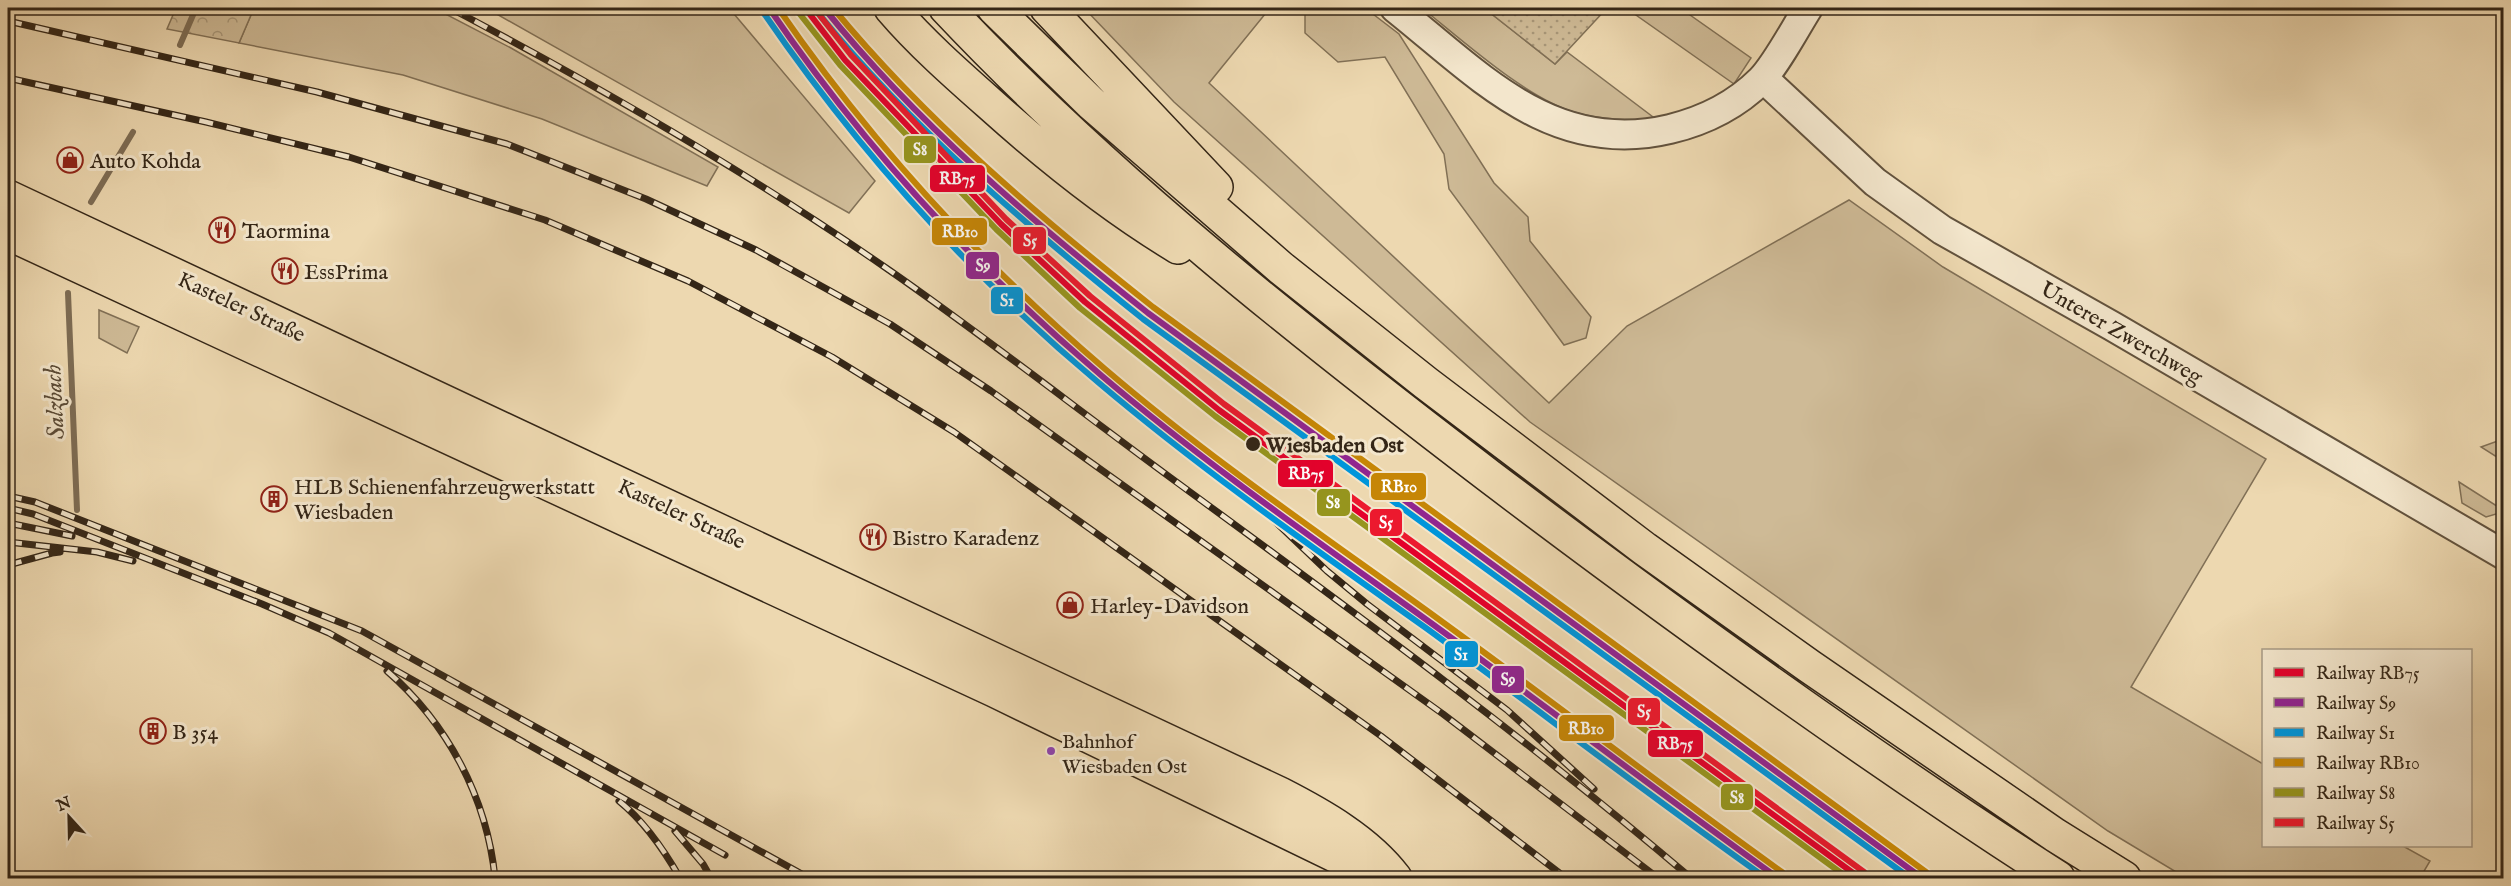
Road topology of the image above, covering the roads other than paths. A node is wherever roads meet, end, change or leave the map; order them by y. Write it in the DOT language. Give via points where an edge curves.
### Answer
graph roads {
  1 [pos="891,8"];
  2 [pos="946,8"];
  3 [pos="994,8"];
  4 [pos="1047,8"];
  5 [pos="1395,8"];
  6 [pos="1808,8"];
  7 [pos="1763,78"];
  8 [pos="8,197"];
  9 [pos="8,232"];
  10 [pos="1281,268"];
  11 [pos="1252,291"];
  12 [pos="2504,555"];
  13 [pos="1382,879"];
  14 [pos="1395,879"];
  15 [pos="2058,879"];
  16 [pos="2124,879"];
  1 -- 11 [label="main road" via="951,70 1011,123 1130,218"];
  2 -- 11 [label="main road" via="1066,129"];
  3 -- 10 [label="main road" via="1091,103"];
  4 -- 10 [label="main road" via="1211,182"];
  5 -- 7 [label="street" via="1520,106 1580,130 1630,135 1680,127 1722,109"];
  6 -- 7 [label="street"];
  7 -- 12 [label="street, Unterer Zwerchweg" via="1875,182 1942,230"];
  8 -- 14 [label="main road, Kasteler Straße" via="1304,806 1372,854"];
  9 -- 13 [label="main road, Kasteler Straße" via="993,690"];
  10 -- 16 [label="main road" via="1645,549 1809,666"];
  11 -- 15 [label="main road" via="1621,576 1788,696"];
}
